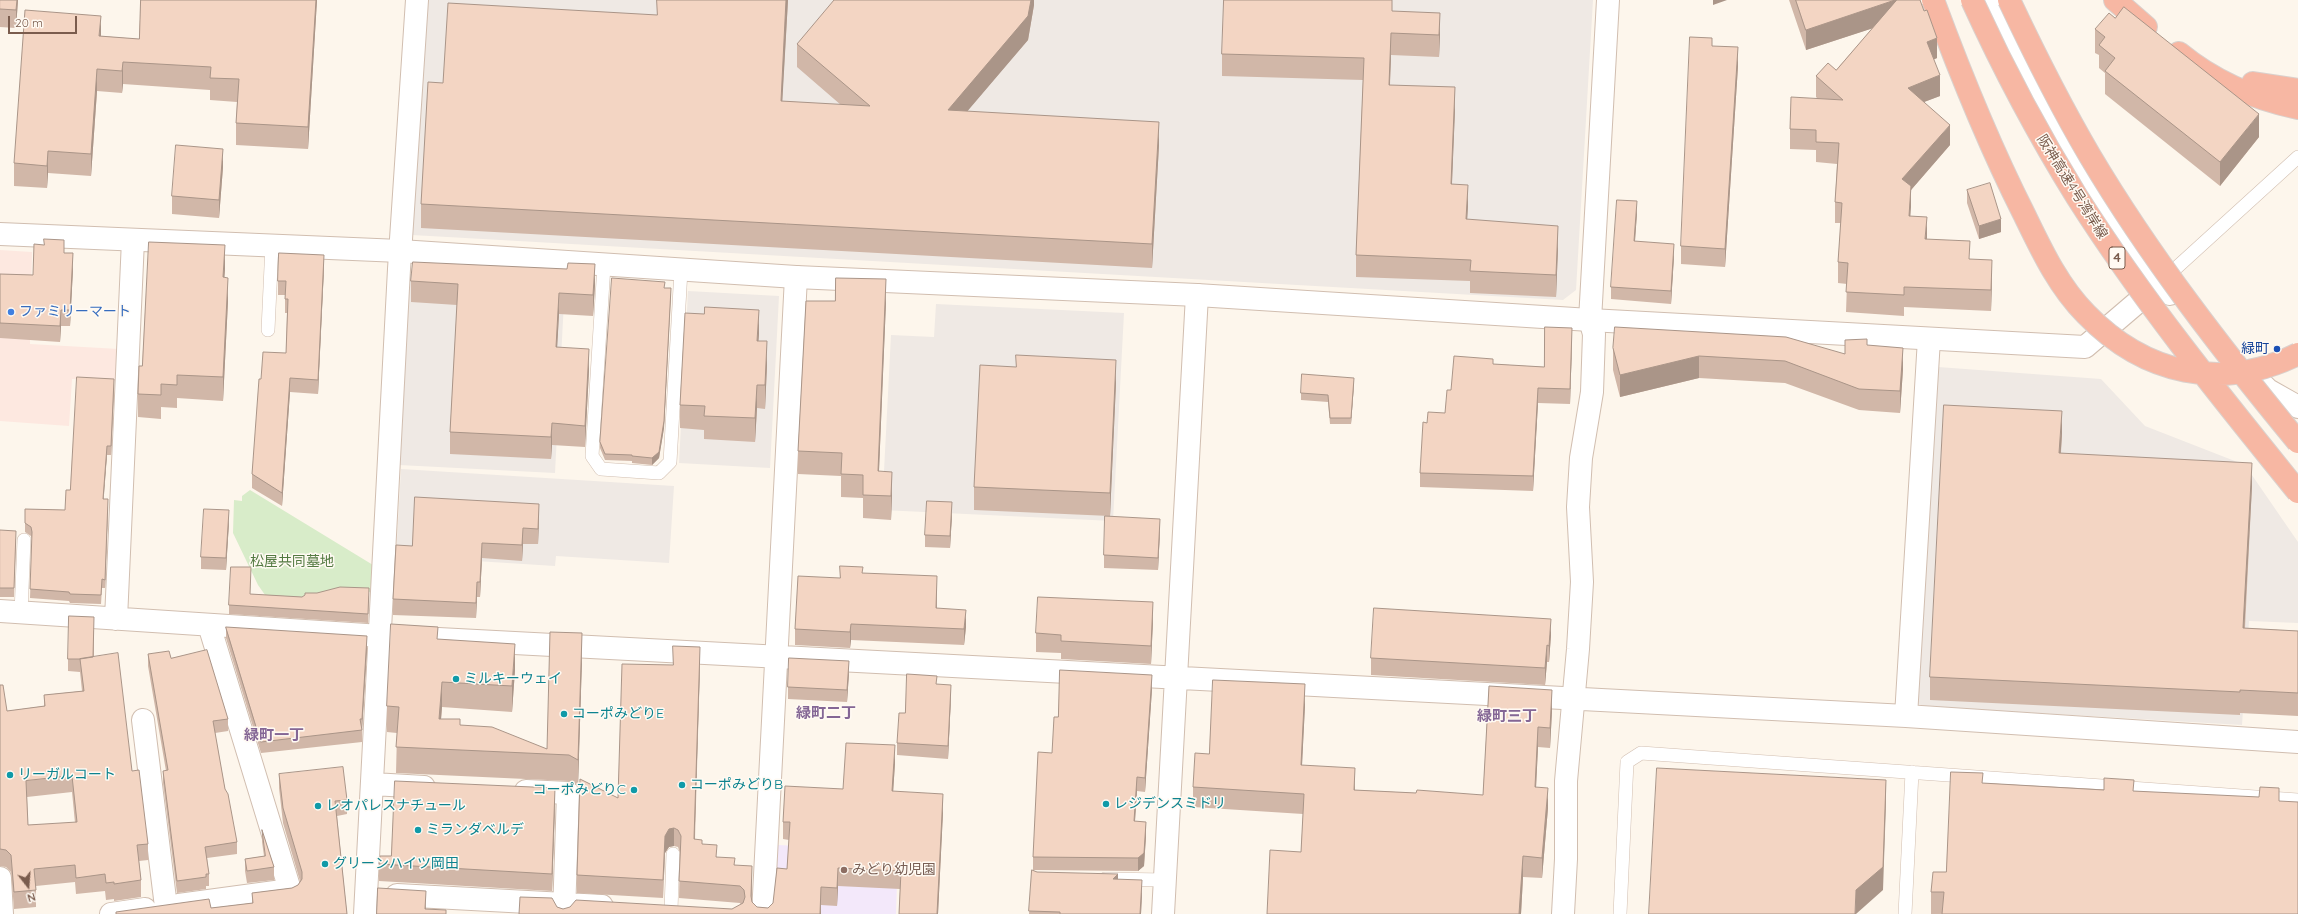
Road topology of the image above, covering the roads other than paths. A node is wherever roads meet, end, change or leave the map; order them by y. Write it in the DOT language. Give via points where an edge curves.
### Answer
graph roads {
  1 [pos="417,0"];
  2 [pos="1608,0"];
  3 [pos="1933,0"];
  4 [pos="1972,0"];
  5 [pos="1987,0"];
  6 [pos="2009,0"];
  7 [pos="2115,0"];
  8 [pos="2162,39"];
  9 [pos="2298,90"];
  10 [pos="2298,108"];
  11 [pos="2298,157"];
  12 [pos="0,234"];
  13 [pos="133,240"];
  14 [pos="272,245"];
  15 [pos="400,251"];
  16 [pos="604,265"];
  17 [pos="681,270"];
  18 [pos="796,277"];
  19 [pos="2160,283"];
  20 [pos="1197,295"];
  21 [pos="1590,320"];
  22 [pos="268,330"];
  23 [pos="1929,339"];
  24 [pos="2298,354"];
  25 [pos="2298,407"];
  26 [pos="2298,442"];
  27 [pos="2298,492"];
  28 [pos="24,540"];
  29 [pos="11,612"];
  30 [pos="116,619"];
  31 [pos="209,625"];
  32 [pos="381,636"];
  33 [pos="778,656"];
  34 [pos="1178,676"];
  35 [pos="1573,699"];
  36 [pos="1906,716"];
  37 [pos="143,720"];
  38 [pos="2298,742"];
  39 [pos="1912,772"];
  40 [pos="373,784"];
  41 [pos="443,787"];
  42 [pos="506,790"];
  43 [pos="2298,800"];
  44 [pos="673,854"];
  45 [pos="0,878"];
  46 [pos="1093,878"];
  47 [pos="1165,880"];
  48 [pos="366,904"];
  49 [pos="625,908"];
  50 [pos="564,909"];
  51 [pos="648,909"];
  52 [pos="159,910"];
  53 [pos="671,910"];
  54 [pos="694,912"];
  55 [pos="2,914"];
  56 [pos="111,914"];
  57 [pos="763,914"];
  58 [pos="1163,914"];
  59 [pos="1563,914"];
  60 [pos="1620,914"];
  61 [pos="1905,914"];
  1 -- 15 [label="street"];
  2 -- 21 [label="street"];
  3 -- 24 [label="highway, bridge" via="1977,113 2012,190 2062,285 2086,314 2112,337 2132,350 2155,363 2183,372 2215,374 2250,371 2282,362"];
  4 -- 27 [label="highway, 阪神高速4号湾岸線 / 4, bridge" via="2036,128 2127,272 2179,343"];
  5 -- 19 [label="street" via="2020,72 2096,202"];
  6 -- 26 [label="highway, 4, bridge" via="2039,64 2090,156 2152,251 2220,344"];
  7 -- 8 [label="highway"];
  8 -- 9 [label="highway" via="2193,59 2222,73 2254,84"];
  8 -- 10 [label="highway" via="2191,63 2222,82"];
  11 -- 19 [label="lane"];
  12 -- 13 [label="street"];
  13 -- 14 [label="street"];
  13 -- 30 [label="street"];
  14 -- 15 [label="street"];
  14 -- 22 [label="lane"];
  15 -- 16 [label="street"];
  15 -- 32 [label="street"];
  16 -- 17 [label="street"];
  16 -- 17 [label="lane" via="592,456 601,469 659,473 670,462"];
  17 -- 18 [label="street"];
  18 -- 20 [label="street"];
  18 -- 33 [label="street"];
  19 -- 23 [label="street" via="2085,347"];
  19 -- 25 [label="street" via="2268,390"];
  20 -- 21 [label="street"];
  20 -- 34 [label="street"];
  21 -- 23 [label="street"];
  21 -- 35 [label="street" via="1594,334 1593,370 1581,458 1578,507 1582,582"];
  23 -- 36 [label="street"];
  28 -- 29 [label="lane"];
  29 -- 30 [label="street"];
  30 -- 31 [label="street"];
  31 -- 32 [label="street"];
  31 -- 52 [label="street" via="290,890"];
  32 -- 33 [label="street"];
  32 -- 40 [label="street"];
  33 -- 34 [label="street"];
  33 -- 57 [label="street"];
  34 -- 35 [label="street"];
  34 -- 47 [label="street"];
  35 -- 36 [label="street"];
  35 -- 59 [label="street" via="1566,780"];
  36 -- 38 [label="street"];
  37 -- 52 [label="street"];
  39 -- 43 [label="lane"];
  39 -- 60 [label="lane" via="1641,753 1627,762"];
  39 -- 61 [label="lane"];
  40 -- 41 [label="street"];
  40 -- 48 [label="street"];
  42 -- 50 [label="street" via="568,793"];
  44 -- 53 [label="lane"];
  45 -- 55 [label="street"];
  46 -- 47 [label="lane"];
  47 -- 58 [label="street"];
  48 -- 50 [label="street"];
  49 -- 50 [label="street"];
  51 -- 53 [label="street"];
  52 -- 56 [label="street"];
  53 -- 54 [label="street"];
}
